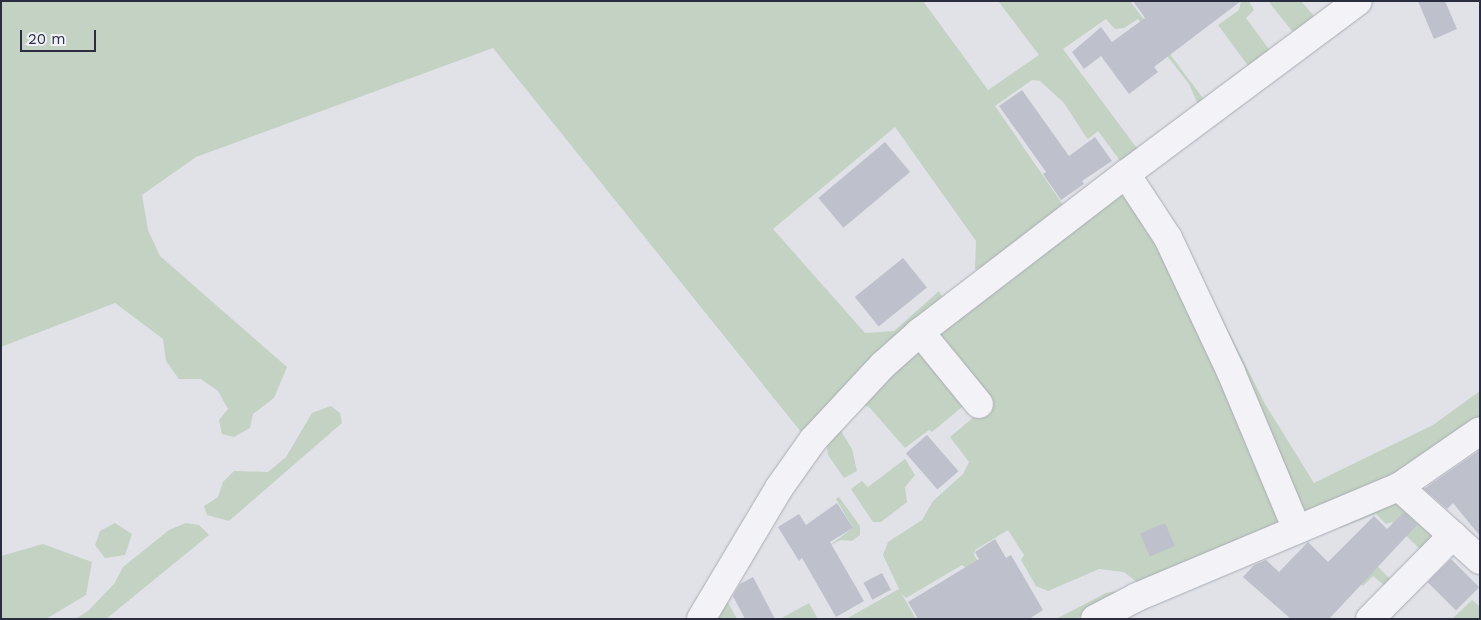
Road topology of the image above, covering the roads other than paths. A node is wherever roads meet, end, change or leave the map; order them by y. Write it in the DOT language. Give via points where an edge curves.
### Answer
graph roads {
  1 [pos="1358,1"];
  2 [pos="1126,174"];
  3 [pos="920,332"];
  4 [pos="979,404"];
  5 [pos="1480,431"];
  6 [pos="1399,487"];
  7 [pos="1297,530"];
  8 [pos="1452,535"];
  9 [pos="1480,560"];
  10 [pos="701,619"];
  11 [pos="1095,619"];
  12 [pos="1370,619"];
  1 -- 2 [label="street"];
  2 -- 3 [label="street"];
  2 -- 7 [label="street" via="1168,238 1231,372"];
  3 -- 4 [label="street"];
  3 -- 10 [label="street" via="847,401 813,440 774,496"];
  5 -- 6 [label="street"];
  6 -- 7 [label="street"];
  6 -- 8 [label="street"];
  7 -- 11 [label="street" via="1136,597"];
  8 -- 9 [label="street"];
  8 -- 12 [label="street"];
}
